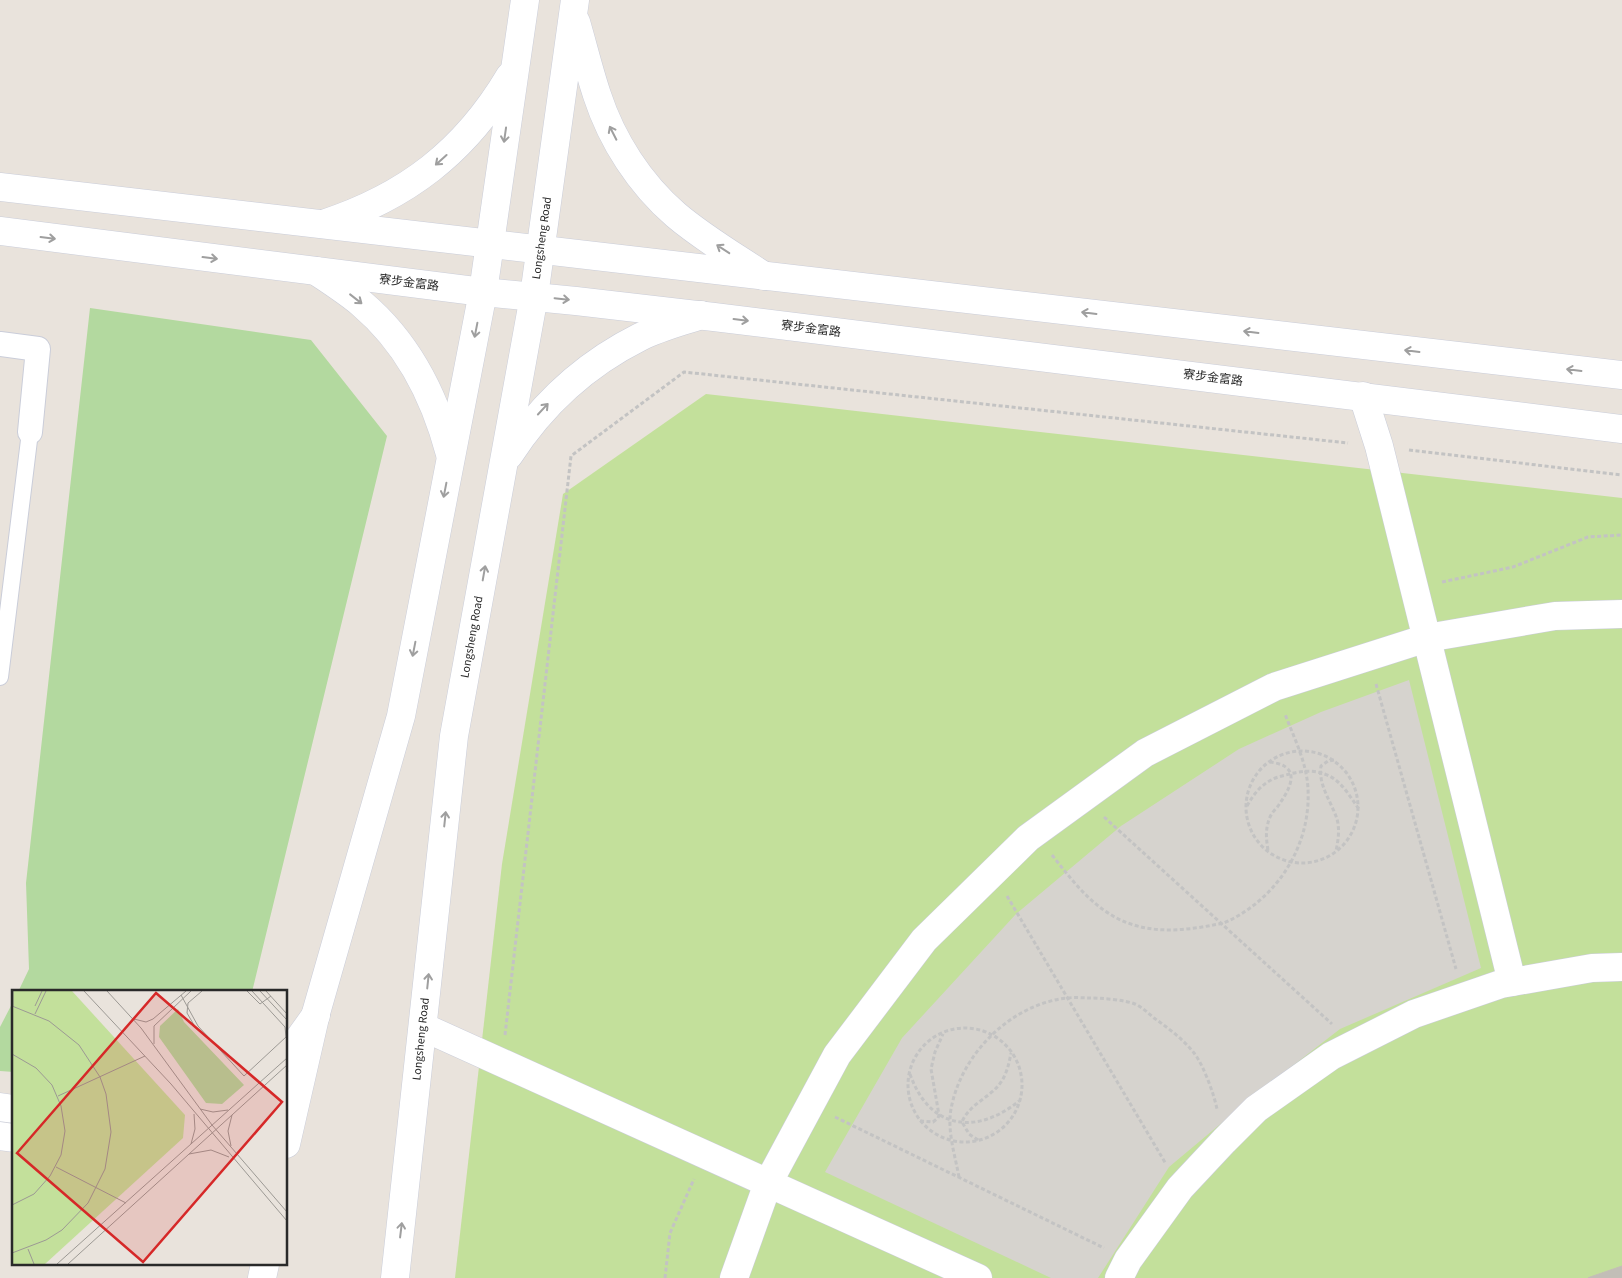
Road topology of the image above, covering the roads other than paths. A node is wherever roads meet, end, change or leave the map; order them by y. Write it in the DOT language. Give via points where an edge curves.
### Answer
graph roads {
  1 [pos="525,0"];
  2 [pos="574,6"];
  3 [pos="515,69"];
  4 [pos="0,187"];
  5 [pos="323,224"];
  6 [pos="0,232"];
  7 [pos="490,244"];
  8 [pos="540,250"];
  9 [pos="316,271"];
  10 [pos="764,276"];
  11 [pos="483,292"];
  12 [pos="534,296"];
  13 [pos="701,315"];
  14 [pos="0,344"];
  15 [pos="1622,375"];
  16 [pos="1363,396"];
  17 [pos="1622,429"];
  18 [pos="30,432"];
  19 [pos="451,458"];
  20 [pos="504,462"];
  21 [pos="1622,614"];
  22 [pos="1427,638"];
  23 [pos="0,677"];
  24 [pos="1622,967"];
  25 [pos="1512,982"];
  26 [pos="316,1014"];
  27 [pos="423,1027"];
  28 [pos="288,1054"];
  29 [pos="288,1135"];
  30 [pos="768,1183"];
  31 [pos="1124,1269"];
  32 [pos="395,1278"];
  33 [pos="734,1278"];
  34 [pos="978,1278"];
  1 -- 3 [label="street"];
  2 -- 8 [label="street, Longsheng Road"];
  10 -- 2 [label="street, one-way" via="674,214 636,172 620,148 597,96"];
  3 -- 5 [label="street, one-way" via="480,122 434,166 382,201"];
  3 -- 7 [label="street, one-way"];
  4 -- 5 [label="street"];
  5 -- 7 [label="street"];
  6 -- 9 [label="street, 寮步金富路, one-way"];
  7 -- 8 [label="street"];
  7 -- 11 [label="street"];
  8 -- 10 [label="street"];
  8 -- 12 [label="street, Longsheng Road"];
  9 -- 11 [label="street, 寮步金富路"];
  9 -- 19 [label="street, one-way" via="364,305 404,350 433,401"];
  15 -- 10 [label="street, one-way"];
  11 -- 12 [label="street, 寮步金富路"];
  11 -- 19 [label="street, one-way"];
  12 -- 13 [label="street, 寮步金富路, one-way"];
  12 -- 20 [label="street, Longsheng Road"];
  13 -- 16 [label="street, 寮步金富路, one-way"];
  20 -- 13 [label="street, one-way" via="541,411 588,368 642,336"];
  14 -- 18 [label="street" via="38,349"];
  16 -- 17 [label="street, 寮步金富路"];
  16 -- 22 [label="street" via="1379,446"];
  18 -- 23 [label="lane"];
  19 -- 26 [label="street, one-way" via="401,716"];
  27 -- 20 [label="street, Longsheng Road, one-way" via="454,736"];
  21 -- 22 [label="street" via="1555,616"];
  22 -- 25 [label="street"];
  22 -- 30 [label="street" via="1274,687 1145,753 1036,831 924,940 836,1056"];
  24 -- 25 [label="street" via="1592,968"];
  25 -- 31 [label="street" via="1414,1014 1354,1043 1256,1110 1180,1188"];
  26 -- 28 [label="street"];
  26 -- 29 [label="street"];
  27 -- 30 [label="street"];
  32 -- 27 [label="street, Longsheng Road, one-way"];
  30 -- 33 [label="street"];
  30 -- 34 [label="street"];
}
